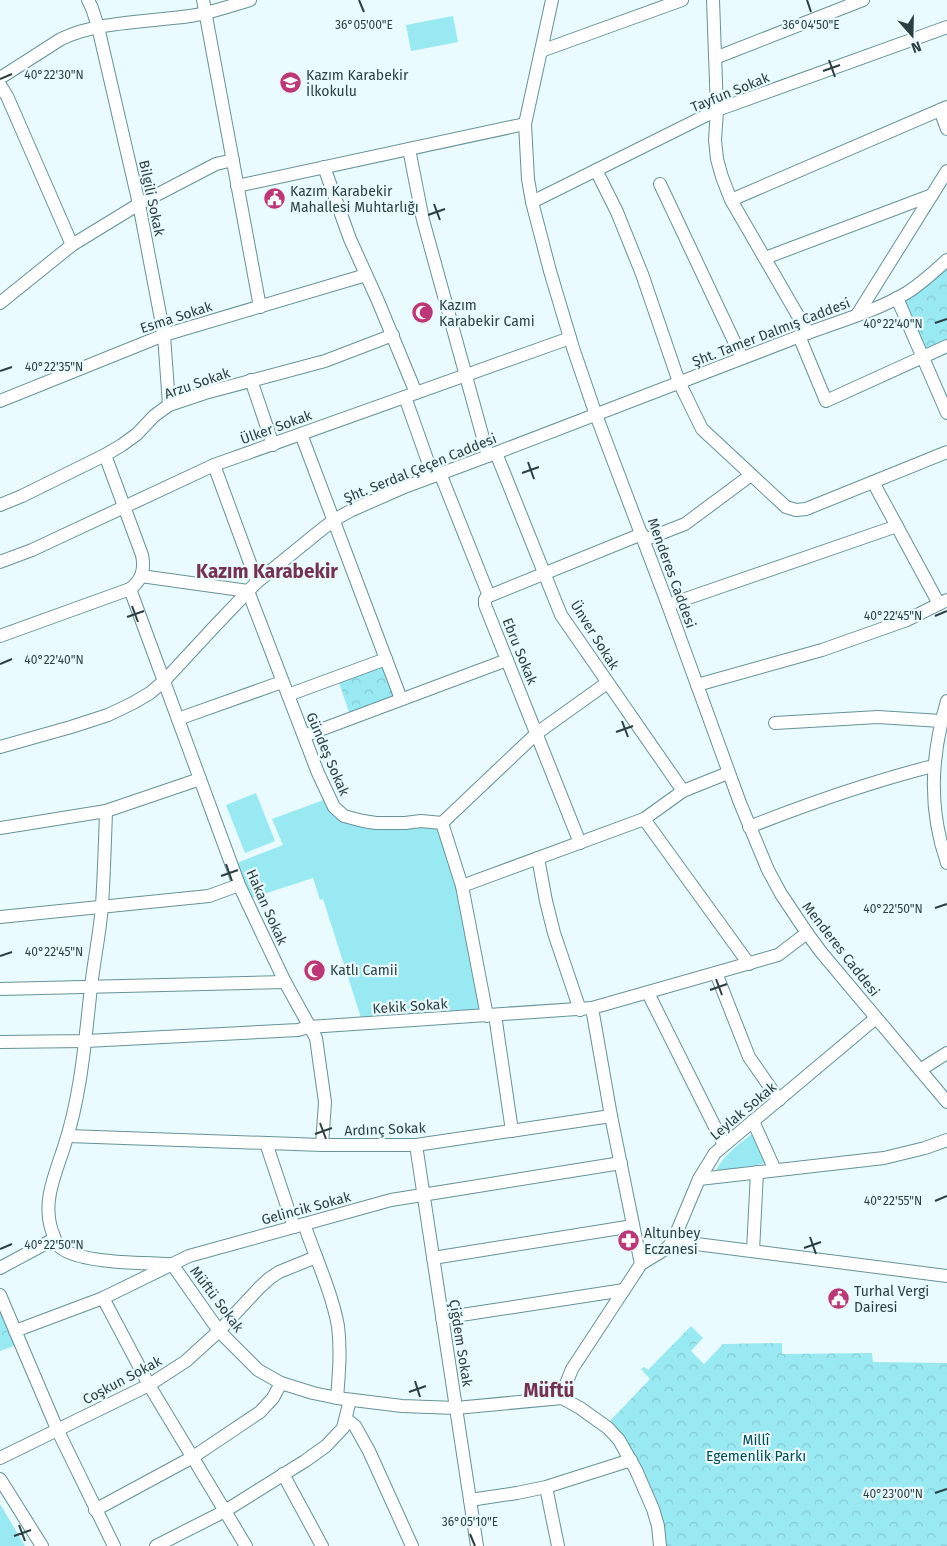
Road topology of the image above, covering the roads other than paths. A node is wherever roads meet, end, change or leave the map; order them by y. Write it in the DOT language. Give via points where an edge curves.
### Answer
graph roads {
  1 [pos="88,0"];
  2 [pos="203,0"];
  3 [pos="250,0"];
  4 [pos="552,0"];
  5 [pos="682,0"];
  6 [pos="713,0"];
  7 [pos="863,0"];
  8 [pos="206,13"];
  9 [pos="98,27"];
  10 [pos="947,27"];
  11 [pos="541,51"];
  12 [pos="715,58"];
  13 [pos="0,78"];
  14 [pos="0,85"];
  15 [pos="943,109"];
  16 [pos="716,110"];
  17 [pos="525,124"];
  18 [pos="947,128"];
  19 [pos="409,149"];
  20 [pos="232,160"];
  21 [pos="324,168"];
  22 [pos="596,170"];
  23 [pos="947,171"];
  24 [pos="660,184"];
  25 [pos="237,186"];
  26 [pos="932,195"];
  27 [pos="731,200"];
  28 [pos="532,202"];
  29 [pos="139,204"];
  30 [pos="72,245"];
  31 [pos="765,258"];
  32 [pos="947,260"];
  33 [pos="366,275"];
  34 [pos="897,298"];
  35 [pos="0,303"];
  36 [pos="260,307"];
  37 [pos="857,316"];
  38 [pos="164,335"];
  39 [pos="392,335"];
  40 [pos="804,335"];
  41 [pos="570,338"];
  42 [pos="947,346"];
  43 [pos="742,358"];
  44 [pos="923,358"];
  45 [pos="465,376"];
  46 [pos="251,380"];
  47 [pos="679,382"];
  48 [pos="410,395"];
  49 [pos="0,401"];
  50 [pos="170,406"];
  51 [pos="947,413"];
  52 [pos="596,414"];
  53 [pos="301,434"];
  54 [pos="273,444"];
  55 [pos="947,452"];
  56 [pos="105,455"];
  57 [pos="492,455"];
  58 [pos="214,465"];
  59 [pos="437,475"];
  60 [pos="751,475"];
  61 [pos="873,482"];
  62 [pos="0,504"];
  63 [pos="124,507"];
  64 [pos="334,520"];
  65 [pos="897,526"];
  66 [pos="643,537"];
  67 [pos="0,562"];
  68 [pos="545,573"];
  69 [pos="141,576"];
  70 [pos="253,587"];
  71 [pos="130,588"];
  72 [pos="489,596"];
  73 [pos="943,602"];
  74 [pos="668,605"];
  75 [pos="0,636"];
  76 [pos="386,659"];
  77 [pos="507,660"];
  78 [pos="164,682"];
  79 [pos="282,682"];
  80 [pos="607,682"];
  81 [pos="697,685"];
  82 [pos="288,695"];
  83 [pos="401,699"];
  84 [pos="947,701"];
  85 [pos="178,719"];
  86 [pos="941,721"];
  87 [pos="775,724"];
  88 [pos="537,734"];
  89 [pos="304,736"];
  90 [pos="0,747"];
  91 [pos="933,766"];
  92 [pos="728,773"];
  93 [pos="200,779"];
  94 [pos="947,788"];
  95 [pos="682,790"];
  96 [pos="934,793"];
  97 [pos="106,811"];
  98 [pos="644,820"];
  99 [pos="442,823"];
  100 [pos="750,827"];
  101 [pos="0,828"];
  102 [pos="580,843"];
  103 [pos="538,858"];
  104 [pos="947,863"];
  105 [pos="239,884"];
  106 [pos="462,886"];
  107 [pos="102,907"];
  108 [pos="0,917"];
  109 [pos="806,934"];
  110 [pos="749,964"];
  111 [pos="716,973"];
  112 [pos="285,982"];
  113 [pos="91,987"];
  114 [pos="0,989"];
  115 [pos="648,992"];
  116 [pos="586,1009"];
  117 [pos="491,1016"];
  118 [pos="876,1018"];
  119 [pos="309,1027"];
  120 [pos="86,1041"];
  121 [pos="0,1042"];
  122 [pos="947,1053"];
  123 [pos="920,1070"];
  124 [pos="779,1100"];
  125 [pos="946,1101"];
  126 [pos="612,1116"];
  127 [pos="752,1121"];
  128 [pos="512,1131"];
  129 [pos="68,1136"];
  130 [pos="947,1140"];
  131 [pos="266,1143"];
  132 [pos="322,1145"];
  133 [pos="416,1145"];
  134 [pos="724,1145"];
  135 [pos="621,1162"];
  136 [pos="775,1170"];
  137 [pos="757,1172"];
  138 [pos="699,1179"];
  139 [pos="424,1195"];
  140 [pos="299,1225"];
  141 [pos="633,1226"];
  142 [pos="54,1239"];
  143 [pos="674,1241"];
  144 [pos="753,1251"];
  145 [pos="316,1257"];
  146 [pos="433,1258"];
  147 [pos="172,1264"];
  148 [pos="641,1264"];
  149 [pos="0,1268"];
  150 [pos="947,1276"];
  151 [pos="624,1290"];
  152 [pos="0,1294"];
  153 [pos="103,1298"];
  154 [pos="442,1318"];
  155 [pos="15,1331"];
  156 [pos="219,1331"];
  157 [pos="281,1383"];
  158 [pos="149,1385"];
  159 [pos="562,1398"];
  160 [pos="344,1399"];
  161 [pos="456,1408"];
  162 [pos="346,1419"];
  163 [pos="57,1429"];
  164 [pos="193,1457"];
  165 [pos="0,1458"];
  166 [pos="631,1460"];
  167 [pos="283,1474"];
  168 [pos="0,1479"];
  169 [pos="546,1487"];
  170 [pos="470,1500"];
  171 [pos="95,1510"];
  172 [pos="225,1511"];
  173 [pos="42,1546"];
  174 [pos="114,1546"];
  175 [pos="156,1546"];
  176 [pos="246,1546"];
  177 [pos="322,1546"];
  178 [pos="412,1546"];
  179 [pos="478,1546"];
  180 [pos="558,1546"];
  181 [pos="660,1546"];
  1 -- 9 [label="street, Bilgili Sokak"];
  2 -- 8 [label="street"];
  3 -- 8 [label="street"];
  4 -- 11 [label="street, Menderes Caddesi"];
  5 -- 11 [label="street"];
  6 -- 12 [label="street"];
  7 -- 12 [label="street"];
  8 -- 9 [label="street"];
  8 -- 20 [label="street"];
  9 -- 13 [label="street" via="71,34"];
  9 -- 29 [label="street, Bilgili Sokak"];
  10 -- 16 [label="street, Tayfun Sokak"];
  11 -- 17 [label="street, Menderes Caddesi"];
  12 -- 16 [label="street"];
  14 -- 30 [label="street" via="8,96"];
  15 -- 18 [label="street"];
  15 -- 27 [label="street"];
  16 -- 22 [label="street, Tayfun Sokak"];
  16 -- 27 [label="street" via="717,159"];
  17 -- 19 [label="street"];
  17 -- 28 [label="street, Menderes Caddesi"];
  19 -- 21 [label="street"];
  19 -- 45 [label="street, Ünver Sokak" via="423,220"];
  20 -- 25 [label="street"];
  20 -- 29 [label="street" via="216,164"];
  21 -- 25 [label="street"];
  21 -- 33 [label="street, Ebru Sokak"];
  22 -- 28 [label="street, Tayfun Sokak"];
  22 -- 47 [label="street" via="642,274"];
  23 -- 26 [label="street"];
  24 -- 43 [label="street"];
  25 -- 36 [label="street"];
  26 -- 31 [label="street"];
  26 -- 37 [label="street"];
  27 -- 31 [label="street"];
  28 -- 41 [label="street, Menderes Caddesi"];
  29 -- 30 [label="street"];
  29 -- 38 [label="street, Bilgili Sokak"];
  30 -- 35 [label="street"];
  31 -- 40 [label="street"];
  32 -- 34 [label="street, Şht. Tamer Dalmış Caddesi" via="922,283"];
  33 -- 36 [label="street, Esma Sokak"];
  33 -- 39 [label="street, Ebru Sokak"];
  34 -- 37 [label="street, Şht. Tamer Dalmış Caddesi"];
  34 -- 44 [label="street"];
  36 -- 38 [label="street, Esma Sokak"];
  37 -- 40 [label="street, Şht. Tamer Dalmış Caddesi"];
  38 -- 49 [label="street, Esma Sokak"];
  38 -- 50 [label="street, Bilgili Sokak"];
  39 -- 46 [label="street, Arzu Sokak" via="325,361"];
  39 -- 48 [label="street, Ebru Sokak"];
  40 -- 43 [label="street, Şht. Tamer Dalmış Caddesi"];
  40 -- 44 [label="street" via="826,401"];
  41 -- 45 [label="street, Ülker Sokak"];
  41 -- 52 [label="street, Menderes Caddesi"];
  42 -- 44 [label="street"];
  43 -- 47 [label="street, Şht. Tamer Dalmış Caddesi"];
  44 -- 51 [label="street"];
  45 -- 48 [label="street, Ülker Sokak"];
  45 -- 57 [label="street, Ünver Sokak"];
  46 -- 50 [label="street, Arzu Sokak"];
  46 -- 54 [label="street"];
  47 -- 52 [label="street, Şht. Tamer Dalmış Caddesi"];
  47 -- 60 [label="street" via="702,429"];
  48 -- 53 [label="street, Ülker Sokak"];
  48 -- 59 [label="street, Ebru Sokak"];
  50 -- 56 [label="street, Arzu Sokak" via="154,416 130,440"];
  52 -- 57 [label="street, Şht. Serdal Çeçen Caddesi"];
  52 -- 66 [label="street, Menderes Caddesi"];
  53 -- 54 [label="street, Ülker Sokak"];
  53 -- 64 [label="street"];
  54 -- 58 [label="street, Ülker Sokak"];
  55 -- 61 [label="street"];
  56 -- 62 [label="street, Arzu Sokak"];
  56 -- 63 [label="street"];
  57 -- 59 [label="street, Şht. Serdal Çeçen Caddesi"];
  57 -- 68 [label="street, Ünver Sokak"];
  58 -- 63 [label="street, Ülker Sokak"];
  58 -- 70 [label="street, Gündeş Sokak"];
  59 -- 64 [label="street, Şht. Serdal Çeçen Caddesi" via="374,499"];
  59 -- 72 [label="street, Ebru Sokak"];
  60 -- 61 [label="street" via="786,507 796,510"];
  60 -- 66 [label="street" via="685,524"];
  61 -- 65 [label="street"];
  63 -- 67 [label="street, Ülker Sokak"];
  63 -- 69 [label="street" via="144,563"];
  64 -- 70 [label="street, Şht. Serdal Çeçen Caddesi"];
  64 -- 76 [label="street"];
  65 -- 73 [label="street"];
  65 -- 74 [label="street"];
  66 -- 68 [label="street"];
  66 -- 74 [label="street, Menderes Caddesi"];
  68 -- 72 [label="street"];
  68 -- 80 [label="street, Ünver Sokak" via="562,615"];
  69 -- 70 [label="street"];
  69 -- 71 [label="street"];
  70 -- 78 [label="street, Şht. Serdal Çeçen Caddesi"];
  70 -- 79 [label="street, Gündeş Sokak"];
  71 -- 75 [label="street"];
  71 -- 78 [label="street, Hakan Sokak"];
  72 -- 77 [label="street, Ebru Sokak" via="485,605"];
  73 -- 81 [label="street" via="907,620 822,650"];
  74 -- 81 [label="street, Menderes Caddesi"];
  76 -- 82 [label="street"];
  76 -- 83 [label="street"];
  77 -- 83 [label="street"];
  77 -- 88 [label="street, Ebru Sokak"];
  78 -- 85 [label="street, Hakan Sokak"];
  78 -- 90 [label="street, Şht. Serdal Çeçen Caddesi" via="142,698 108,715"];
  79 -- 82 [label="street, Gündeş Sokak"];
  79 -- 85 [label="street"];
  80 -- 88 [label="street"];
  80 -- 95 [label="street, Ünver Sokak"];
  81 -- 92 [label="street, Menderes Caddesi"];
  82 -- 89 [label="street, Gündeş Sokak"];
  83 -- 89 [label="street"];
  84 -- 86 [label="street"];
  85 -- 93 [label="street, Hakan Sokak"];
  86 -- 87 [label="street" via="878,717"];
  86 -- 91 [label="street"];
  88 -- 99 [label="street"];
  88 -- 102 [label="street, Ebru Sokak"];
  89 -- 99 [label="street, Gündeş Sokak" via="330,800 344,816 376,823"];
  91 -- 96 [label="street"];
  91 -- 100 [label="street" via="846,790"];
  92 -- 95 [label="street"];
  92 -- 100 [label="street, Menderes Caddesi"];
  93 -- 97 [label="street"];
  93 -- 105 [label="street, Hakan Sokak"];
  94 -- 96 [label="street"];
  95 -- 98 [label="street"];
  96 -- 104 [label="street" via="939,834"];
  97 -- 101 [label="street"];
  97 -- 107 [label="street"];
  98 -- 102 [label="street"];
  98 -- 110 [label="street"];
  99 -- 106 [label="street"];
  100 -- 109 [label="street, Menderes Caddesi" via="768,870"];
  102 -- 103 [label="street"];
  103 -- 106 [label="street"];
  103 -- 116 [label="street" via="554,933"];
  105 -- 107 [label="street" via="209,896"];
  105 -- 112 [label="street, Hakan Sokak"];
  106 -- 117 [label="street"];
  107 -- 108 [label="street"];
  107 -- 113 [label="street"];
  109 -- 110 [label="street, Kekik Sokak" via="778,955"];
  109 -- 118 [label="street, Menderes Caddesi"];
  110 -- 111 [label="street, Kekik Sokak"];
  111 -- 115 [label="street, Kekik Sokak"];
  111 -- 124 [label="street" via="748,1057"];
  112 -- 113 [label="street"];
  112 -- 119 [label="street, Hakan Sokak"];
  113 -- 114 [label="street"];
  113 -- 120 [label="street"];
  115 -- 116 [label="street, Kekik Sokak"];
  115 -- 134 [label="street"];
  116 -- 117 [label="street, Kekik Sokak"];
  116 -- 126 [label="street"];
  117 -- 119 [label="street, Kekik Sokak"];
  117 -- 128 [label="street"];
  118 -- 123 [label="street, Menderes Caddesi"];
  118 -- 124 [label="street, Leylak Sokak"];
  119 -- 120 [label="street, Kekik Sokak"];
  119 -- 132 [label="street, Hakan Sokak" via="316,1038 325,1102"];
  120 -- 121 [label="street, Kekik Sokak"];
  120 -- 129 [label="street"];
  122 -- 123 [label="street"];
  123 -- 125 [label="street, Menderes Caddesi"];
  124 -- 127 [label="street, Leylak Sokak"];
  126 -- 128 [label="street, Ardınç Sokak"];
  126 -- 135 [label="street"];
  127 -- 134 [label="street, Leylak Sokak"];
  127 -- 136 [label="street"];
  128 -- 133 [label="street, Ardınç Sokak"];
  129 -- 131 [label="street, Ardınç Sokak"];
  129 -- 142 [label="street" via="49,1195 48,1216"];
  130 -- 136 [label="street" via="884,1158"];
  131 -- 132 [label="street, Ardınç Sokak"];
  131 -- 140 [label="street"];
  132 -- 133 [label="street, Ardınç Sokak"];
  133 -- 139 [label="street, Çiğdem Sokak"];
  134 -- 138 [label="street, Leylak Sokak"];
  135 -- 139 [label="street, Gelincik Sokak"];
  135 -- 141 [label="street"];
  136 -- 137 [label="street"];
  137 -- 138 [label="street"];
  137 -- 144 [label="street"];
  138 -- 143 [label="street, Leylak Sokak"];
  139 -- 140 [label="street, Gelincik Sokak" via="391,1200"];
  139 -- 146 [label="street, Çiğdem Sokak"];
  140 -- 145 [label="street"];
  140 -- 147 [label="street, Gelincik Sokak" via="188,1256"];
  141 -- 146 [label="street"];
  141 -- 148 [label="street"];
  142 -- 147 [label="street, Müftü Sokak" via="63,1250 76,1256"];
  142 -- 149 [label="street"];
  143 -- 144 [label="street"];
  143 -- 148 [label="street"];
  144 -- 150 [label="street"];
  145 -- 156 [label="street, Coşkun Sokak" via="270,1278"];
  145 -- 160 [label="street" via="337,1324"];
  146 -- 154 [label="street, Çiğdem Sokak"];
  147 -- 153 [label="street, Gelincik Sokak"];
  147 -- 156 [label="street, Müftü Sokak"];
  148 -- 151 [label="street"];
  151 -- 154 [label="street"];
  151 -- 159 [label="street" via="572,1370"];
  152 -- 155 [label="street"];
  153 -- 155 [label="street, Gelincik Sokak"];
  153 -- 158 [label="street"];
  154 -- 161 [label="street, Çiğdem Sokak"];
  155 -- 163 [label="street"];
  156 -- 157 [label="street, Müftü Sokak" via="258,1370"];
  156 -- 158 [label="street, Coşkun Sokak" via="186,1361"];
  157 -- 160 [label="street, Müftü Sokak"];
  157 -- 164 [label="street" via="260,1412"];
  158 -- 163 [label="street, Coşkun Sokak"];
  158 -- 164 [label="street"];
  159 -- 161 [label="street, Müftü Sokak"];
  159 -- 166 [label="street" via="608,1428"];
  160 -- 161 [label="street, Müftü Sokak"];
  160 -- 162 [label="street"];
  161 -- 170 [label="street, Çiğdem Sokak"];
  162 -- 167 [label="street" via="343,1428 326,1446"];
  162 -- 178 [label="street" via="369,1451"];
  163 -- 165 [label="street, Coşkun Sokak"];
  163 -- 171 [label="street"];
  164 -- 171 [label="street"];
  164 -- 172 [label="street"];
  166 -- 169 [label="street"];
  166 -- 181 [label="street" via="653,1509"];
  167 -- 172 [label="street"];
  167 -- 177 [label="street"];
  168 -- 173 [label="street"];
  169 -- 170 [label="street"];
  169 -- 180 [label="street"];
  170 -- 179 [label="street, Çiğdem Sokak"];
  171 -- 174 [label="street"];
  172 -- 175 [label="street"];
  172 -- 176 [label="street"];
}
